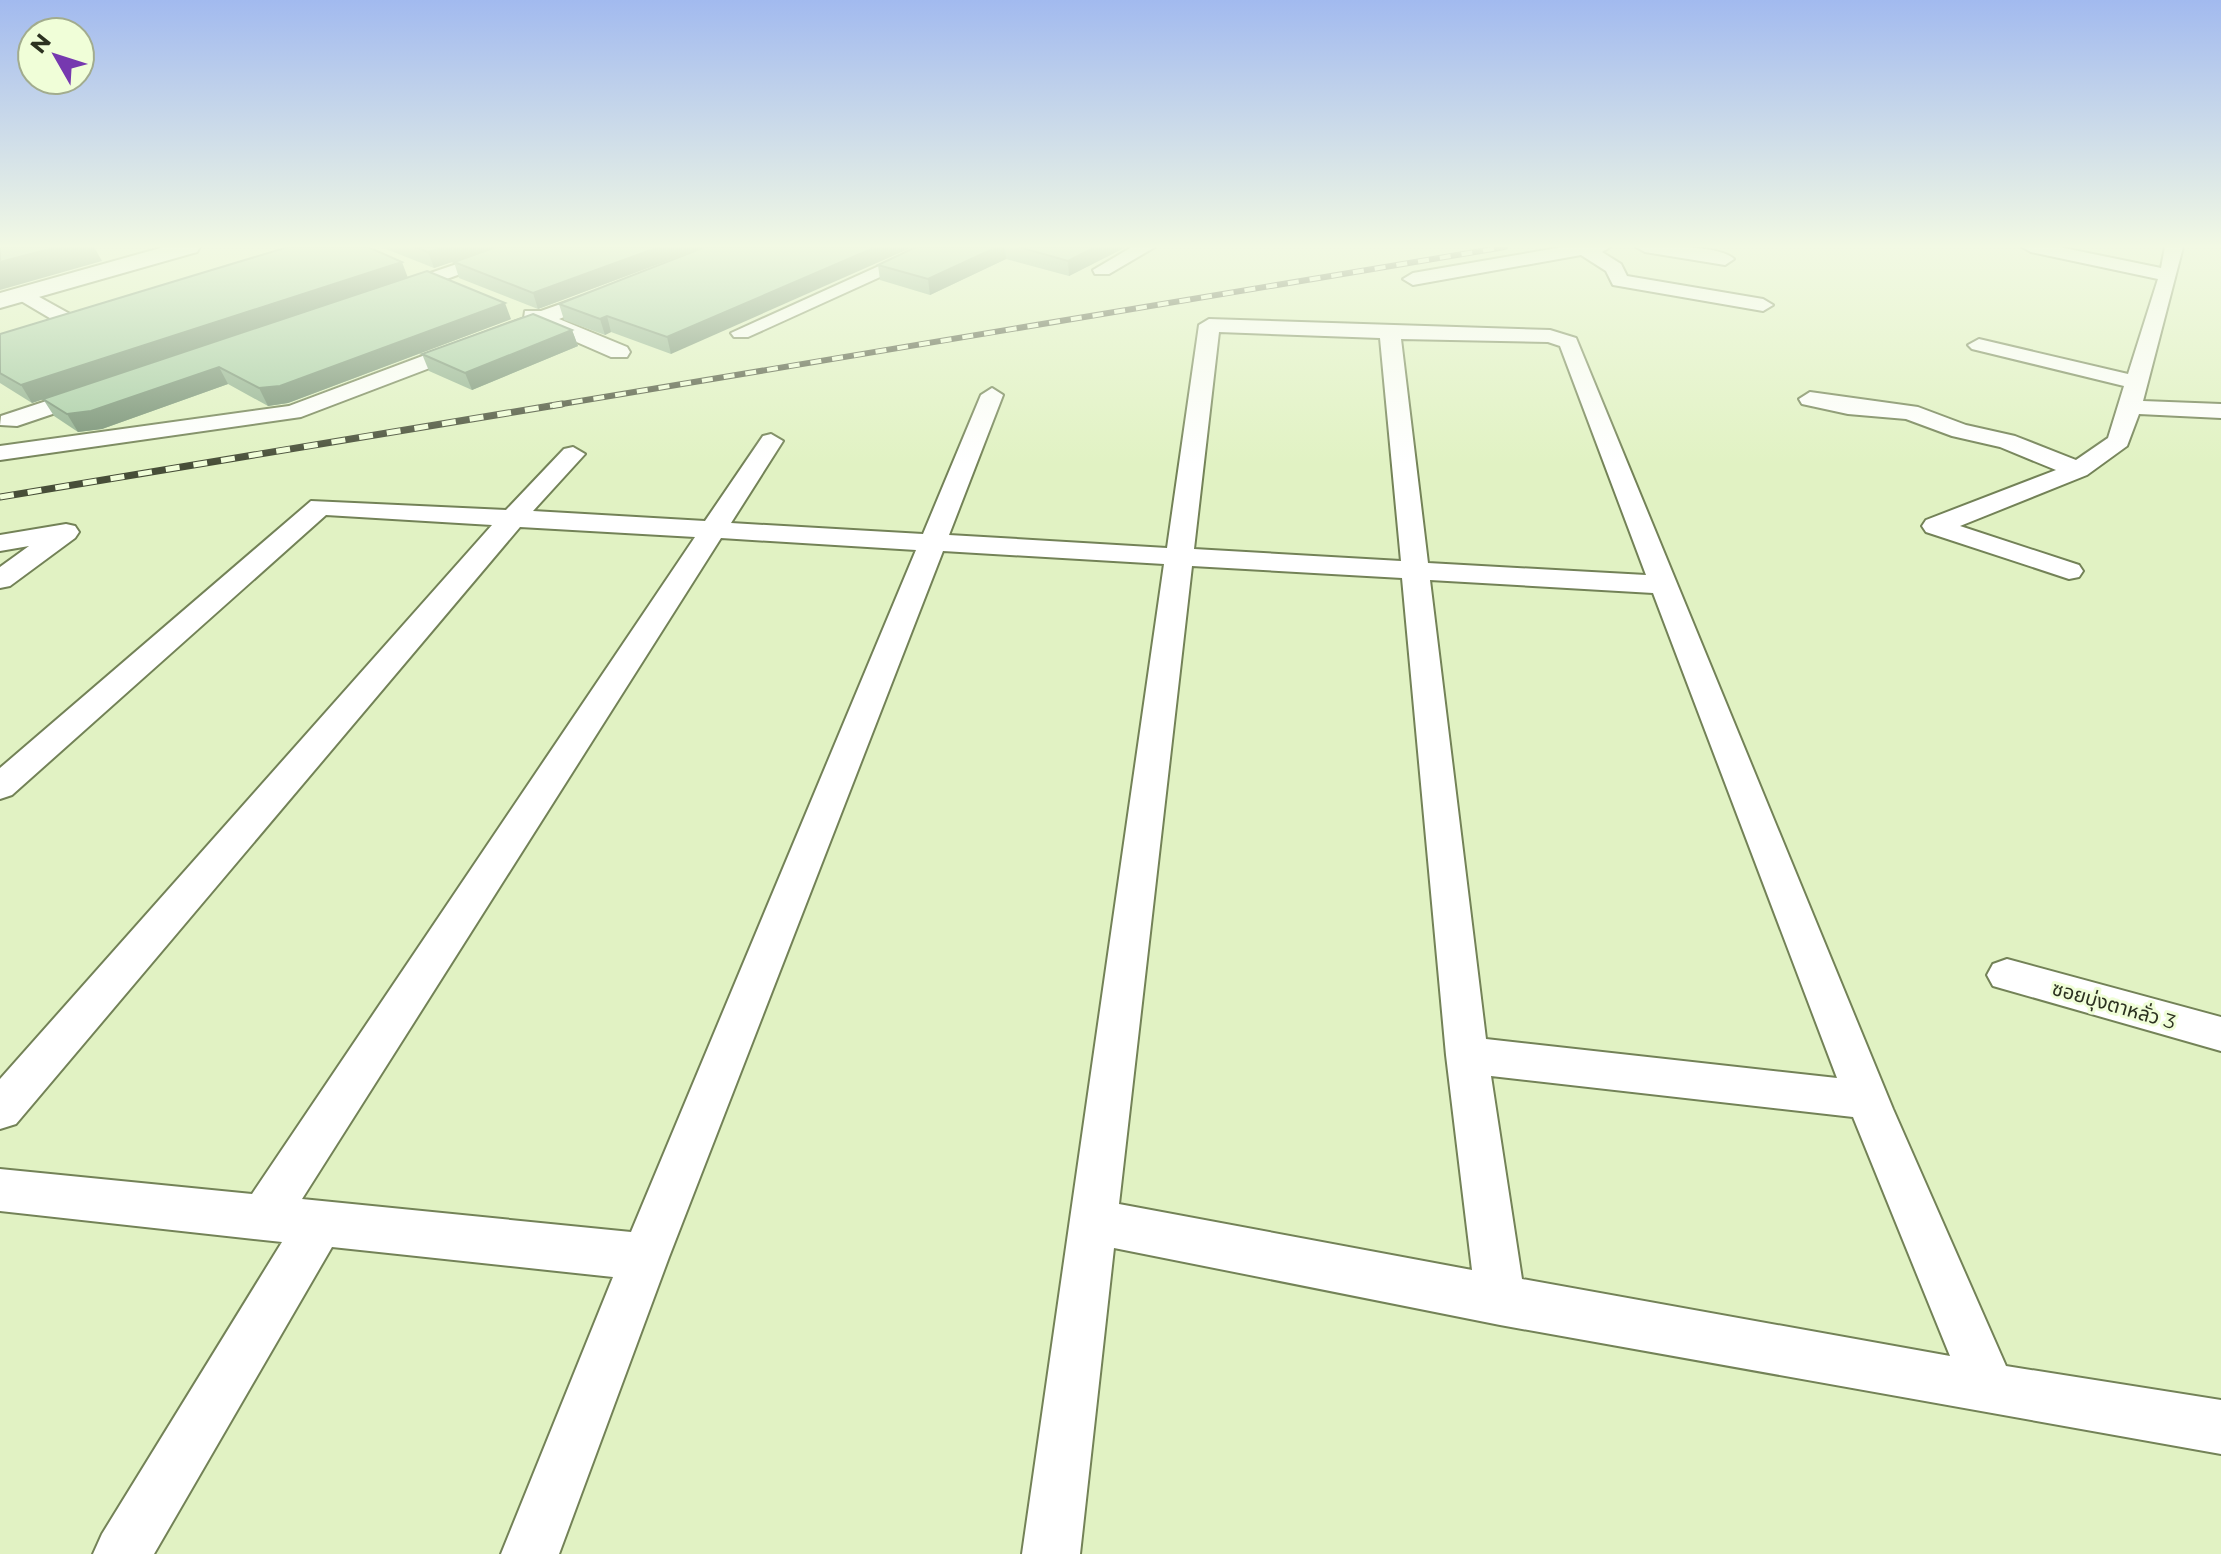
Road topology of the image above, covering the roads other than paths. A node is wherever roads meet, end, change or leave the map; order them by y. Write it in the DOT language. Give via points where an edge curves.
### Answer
graph roads {
  1 [pos="75,320"];
  2 [pos="540,320"];
  3 [pos="542,320"];
  4 [pos="772,320"];
  5 [pos="2156,320"];
  6 [pos="43,332"];
  7 [pos="1390,332"];
  8 [pos="741,333"];
  9 [pos="1979,345"];
  10 [pos="619,352"];
  11 [pos="112,386"];
  12 [pos="2134,394"];
  13 [pos="992,395"];
  14 [pos="1810,399"];
  15 [pos="2221,411"];
  16 [pos="5,417"];
  17 [pos="771,441"];
  18 [pos="41,447"];
  19 [pos="0,453"];
  20 [pos="573,454"];
  21 [pos="2078,470"];
  22 [pos="515,518"];
  23 [pos="715,530"];
  24 [pos="933,542"];
  25 [pos="0,543"];
  26 [pos="1179,556"];
  27 [pos="1414,569"];
  28 [pos="2069,571"];
  29 [pos="0,580"];
  30 [pos="1664,585"];
  31 [pos="0,787"];
  32 [pos="2007,975"];
  33 [pos="2221,1034"];
  34 [pos="1467,1055"];
  35 [pos="1867,1100"];
  36 [pos="0,1110"];
  37 [pos="0,1190"];
  38 [pos="264,1217"];
  39 [pos="1093,1221"];
  40 [pos="320,1223"];
  41 [pos="645,1257"];
  42 [pos="1500,1300"];
  43 [pos="1990,1389"];
  44 [pos="2221,1427"];
  45 [pos="122,1554"];
  46 [pos="530,1554"];
  47 [pos="1051,1554"];
  1 -- 6 [label="street" via="79,321"];
  2 -- 18 [label="street" via="293,412"];
  3 -- 10 [label="street"];
  4 -- 8 [label="street"];
  5 -- 12 [label="street"];
  7 -- 26 [label="street" via="1209,325"];
  7 -- 27 [label="street"];
  7 -- 30 [label="street" via="1550,336 1569,342"];
  9 -- 12 [label="street"];
  11 -- 16 [label="street"];
  12 -- 15 [label="street"];
  12 -- 21 [label="street" via="2119,441"];
  13 -- 24 [label="street"];
  14 -- 21 [label="street" via="1910,412 2007,441"];
  16 -- 18 [label="street"];
  17 -- 23 [label="street"];
  18 -- 19 [label="street"];
  20 -- 22 [label="street"];
  21 -- 28 [label="street" via="1935,526"];
  22 -- 23 [label="street"];
  22 -- 31 [label="street" via="320,507"];
  22 -- 36 [label="street"];
  23 -- 24 [label="street"];
  23 -- 38 [label="street"];
  24 -- 26 [label="street"];
  24 -- 41 [label="street"];
  25 -- 29 [label="street" via="66,532"];
  26 -- 27 [label="street"];
  26 -- 39 [label="street"];
  27 -- 30 [label="street"];
  27 -- 34 [label="street"];
  30 -- 35 [label="street"];
  32 -- 33 [label="street, ซอยบุ่งตาหลั่ว 3"];
  34 -- 35 [label="street"];
  34 -- 42 [label="street"];
  35 -- 43 [label="street"];
  37 -- 38 [label="street"];
  38 -- 40 [label="street"];
  39 -- 42 [label="street"];
  39 -- 47 [label="street"];
  40 -- 41 [label="street"];
  40 -- 45 [label="street"];
  41 -- 46 [label="street"];
  42 -- 43 [label="street"];
  43 -- 44 [label="street"];
}
